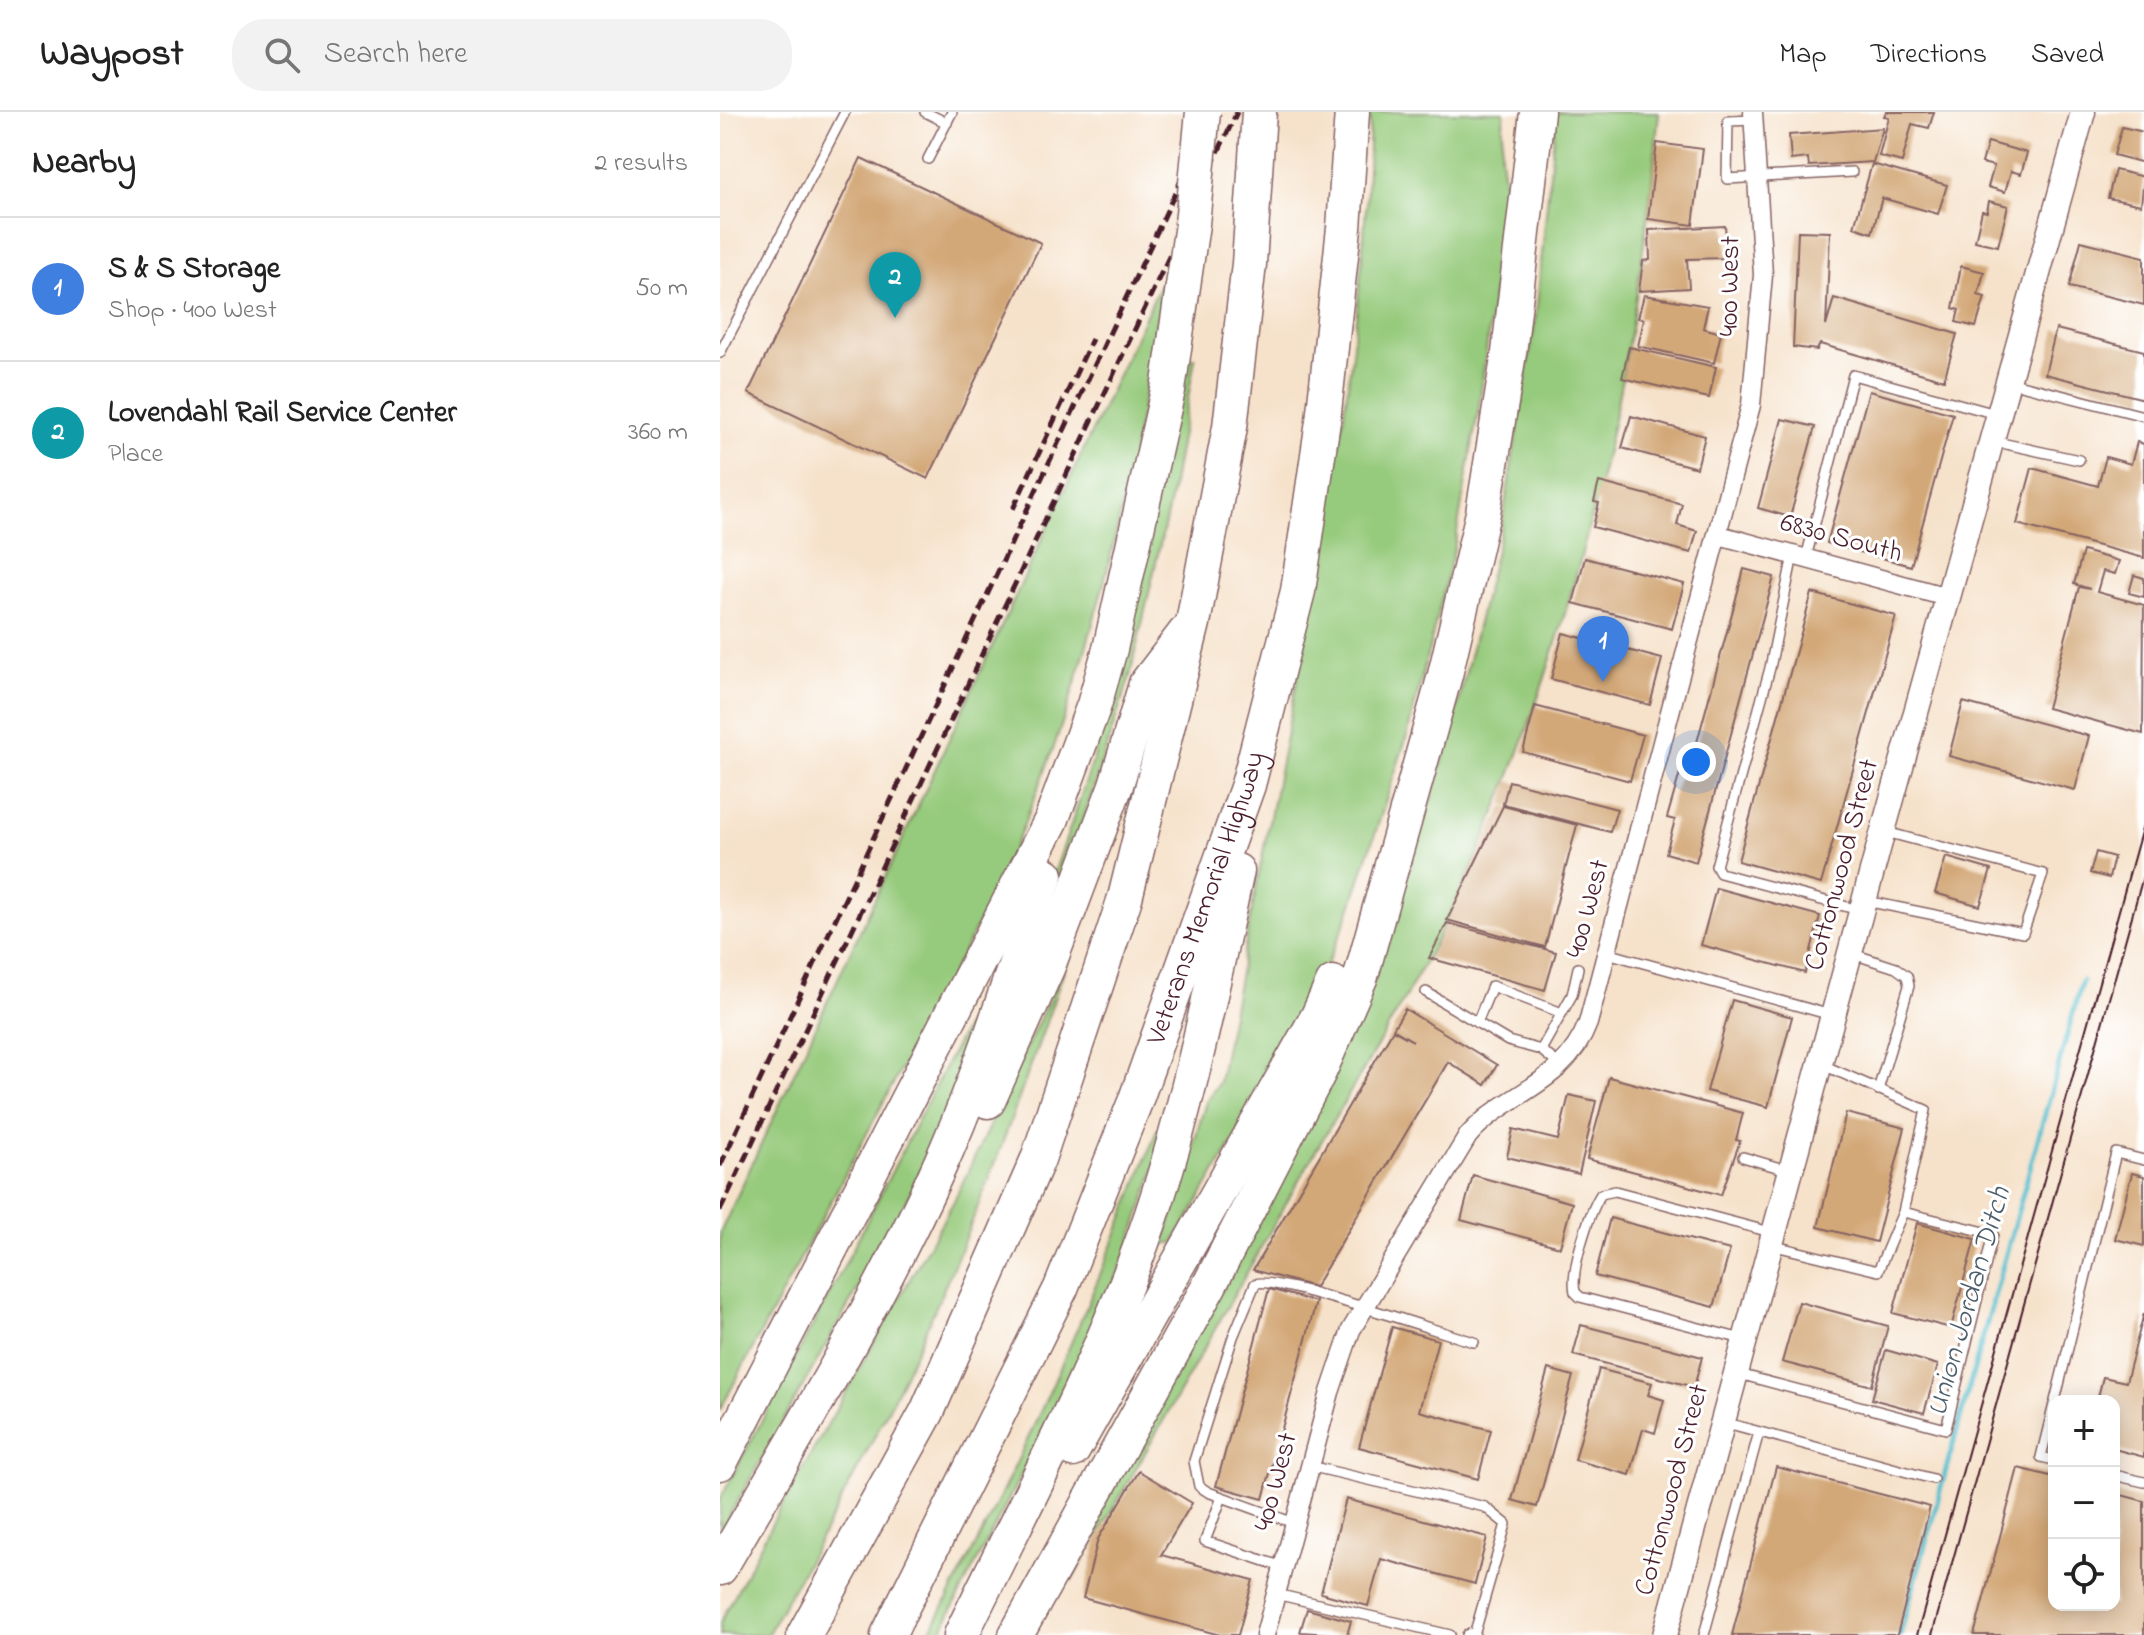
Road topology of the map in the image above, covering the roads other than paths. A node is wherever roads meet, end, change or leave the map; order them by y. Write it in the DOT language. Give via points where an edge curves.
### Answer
graph roads {
  1 [pos="845,112"];
  2 [pos="925,112"];
  3 [pos="952,112"];
  4 [pos="1203,112"];
  5 [pos="1259,112"];
  6 [pos="1352,112"];
  7 [pos="1537,112"];
  8 [pos="2083,112"];
  9 [pos="1754,116"];
  10 [pos="947,123"];
  11 [pos="928,159"];
  12 [pos="1852,172"];
  13 [pos="1757,175"];
  14 [pos="720,353"];
  15 [pos="2009,382"];
  16 [pos="2000,415"];
  17 [pos="2144,416"];
  18 [pos="1992,441"];
  19 [pos="2079,460"];
  20 [pos="1719,535"];
  21 [pos="1800,556"];
  22 [pos="1298,591"];
  23 [pos="1947,597"];
  24 [pos="1193,623"];
  25 [pos="1094,705"];
  26 [pos="1407,811"];
  27 [pos="1883,831"];
  28 [pos="1862,905"];
  29 [pos="1607,953"];
  30 [pos="1849,953"];
  31 [pos="1578,968"];
  32 [pos="1426,992"];
  33 [pos="1562,1013"];
  34 [pos="1833,1015"];
  35 [pos="1477,1023"];
  36 [pos="1541,1050"];
  37 [pos="1820,1064"];
  38 [pos="1562,1067"];
  39 [pos="1878,1090"];
  40 [pos="1743,1157"];
  41 [pos="2144,1160"];
  42 [pos="1790,1171"];
  43 [pos="1903,1212"];
  44 [pos="1772,1239"];
  45 [pos="1361,1309"];
  46 [pos="852,1339"];
  47 [pos="1745,1340"];
  48 [pos="1474,1342"];
  49 [pos="1736,1373"];
  50 [pos="2056,1395"];
  51 [pos="1723,1422"];
  52 [pos="2048,1427"];
  53 [pos="1759,1432"];
  54 [pos="2048,1459"];
  55 [pos="720,1463"];
  56 [pos="1309,1466"];
  57 [pos="2120,1476"];
  58 [pos="1933,1479"];
  59 [pos="2144,1482"];
  60 [pos="1222,1497"];
  61 [pos="1294,1523"];
  62 [pos="1283,1567"];
  63 [pos="720,1568"];
  64 [pos="1276,1594"];
  65 [pos="804,1635"];
  66 [pos="888,1635"];
  67 [pos="961,1635"];
  68 [pos="968,1635"];
  69 [pos="1016,1635"];
  70 [pos="1265,1635"];
  71 [pos="1450,1635"];
  72 [pos="1467,1635"];
  73 [pos="1665,1635"];
  74 [pos="1704,1635"];
  1 -- 14 [label="lane"];
  2 -- 10 [label="lane"];
  3 -- 10 [label="lane"];
  4 -- 25 [label="highway, bridge" via="1168,390"];
  5 -- 24 [label="highway" via="1230,427"];
  6 -- 22 [label="highway, Veterans Memorial Highway" via="1326,391"];
  7 -- 26 [label="highway" via="1509,353 1483,513"];
  8 -- 15 [label="street, Cottonwood Street"];
  9 -- 13 [label="street, 400 West"];
  9 -- 13 [label="lane" via="1728,121 1727,179"];
  10 -- 11 [label="lane"];
  12 -- 13 [label="lane"];
  13 -- 20 [label="street, 400 West" via="1763,275 1757,357 1745,437"];
  15 -- 16 [label="street, Cottonwood Street"];
  15 -- 17 [label="lane"];
  16 -- 18 [label="street, Cottonwood Street"];
  16 -- 21 [label="lane" via="1853,375"];
  18 -- 19 [label="lane"];
  18 -- 23 [label="street, Cottonwood Street"];
  20 -- 21 [label="street, 6830 South"];
  20 -- 29 [label="street, 400 West"];
  21 -- 23 [label="street, 6830 South"];
  21 -- 28 [label="lane" via="1716,866 1720,873"];
  22 -- 66 [label="highway, Veterans Memorial Highway" via="1248,785 1135,1102 1061,1288"];
  22 -- 67 [label="highway" via="1215,970 1152,1214 1116,1310"];
  23 -- 27 [label="street, Cottonwood Street"];
  24 -- 46 [label="highway" via="1146,684 1116,785 1053,952 982,1115 913,1246"];
  24 -- 65 [label="highway" via="1125,898 1038,1159 927,1412"];
  25 -- 46 [label="highway" via="1059,836 970,1089 935,1175"];
  25 -- 55 [label="highway" via="1027,873"];
  26 -- 68 [label="highway" via="1318,1016"];
  26 -- 69 [label="highway" via="1361,976 1320,1070 1209,1286"];
  27 -- 28 [label="street, Cottonwood Street"];
  27 -- 28 [label="lane" via="2043,874 2023,933"];
  28 -- 30 [label="street, Cottonwood Street"];
  29 -- 34 [label="lane"];
  29 -- 38 [label="street, 400 West" via="1582,1038"];
  30 -- 34 [label="street, Cottonwood Street"];
  30 -- 39 [label="lane" via="1907,976 1909,986"];
  31 -- 33 [label="lane"];
  32 -- 35 [label="lane"];
  33 -- 35 [label="lane" via="1492,986"];
  33 -- 36 [label="lane"];
  34 -- 37 [label="street, Cottonwood Street"];
  35 -- 36 [label="lane" via="1508,1041"];
  36 -- 38 [label="lane"];
  37 -- 39 [label="lane"];
  37 -- 42 [label="street, Cottonwood Street"];
  38 -- 45 [label="street, 400 West" via="1468,1136"];
  39 -- 43 [label="lane" via="1926,1110"];
  40 -- 42 [label="lane"];
  41 -- 50 [label="lane" via="2116,1153"];
  42 -- 44 [label="street, Cottonwood Street"];
  43 -- 44 [label="lane" via="1878,1271"];
  43 -- 49 [label="lane" via="1993,1234 1946,1429"];
  44 -- 47 [label="street, Cottonwood Street"];
  44 -- 47 [label="lane" via="1712,1216 1608,1191 1596,1202 1577,1266 1575,1292 1589,1300"];
  45 -- 48 [label="lane"];
  45 -- 56 [label="street, 400 West"];
  45 -- 60 [label="lane" via="1293,1286 1261,1280 1255,1284 1194,1461 1199,1486"];
  46 -- 63 [label="highway"];
  47 -- 49 [label="street, Cottonwood Street"];
  49 -- 51 [label="street, Cottonwood Street"];
  51 -- 53 [label="lane"];
  51 -- 73 [label="street, Cottonwood Street"];
  52 -- 54 [label="lane" via="2041,1457"];
  53 -- 58 [label="lane"];
  53 -- 74 [label="lane"];
  56 -- 61 [label="street, 400 West"];
  56 -- 72 [label="lane" via="1485,1507 1506,1524 1475,1632"];
  57 -- 59 [label="lane"];
  60 -- 61 [label="lane"];
  60 -- 62 [label="lane" via="1205,1541"];
  61 -- 62 [label="street, 400 West"];
  62 -- 64 [label="street, 400 West"];
  64 -- 70 [label="street, 400 West"];
  64 -- 71 [label="lane"];
}
